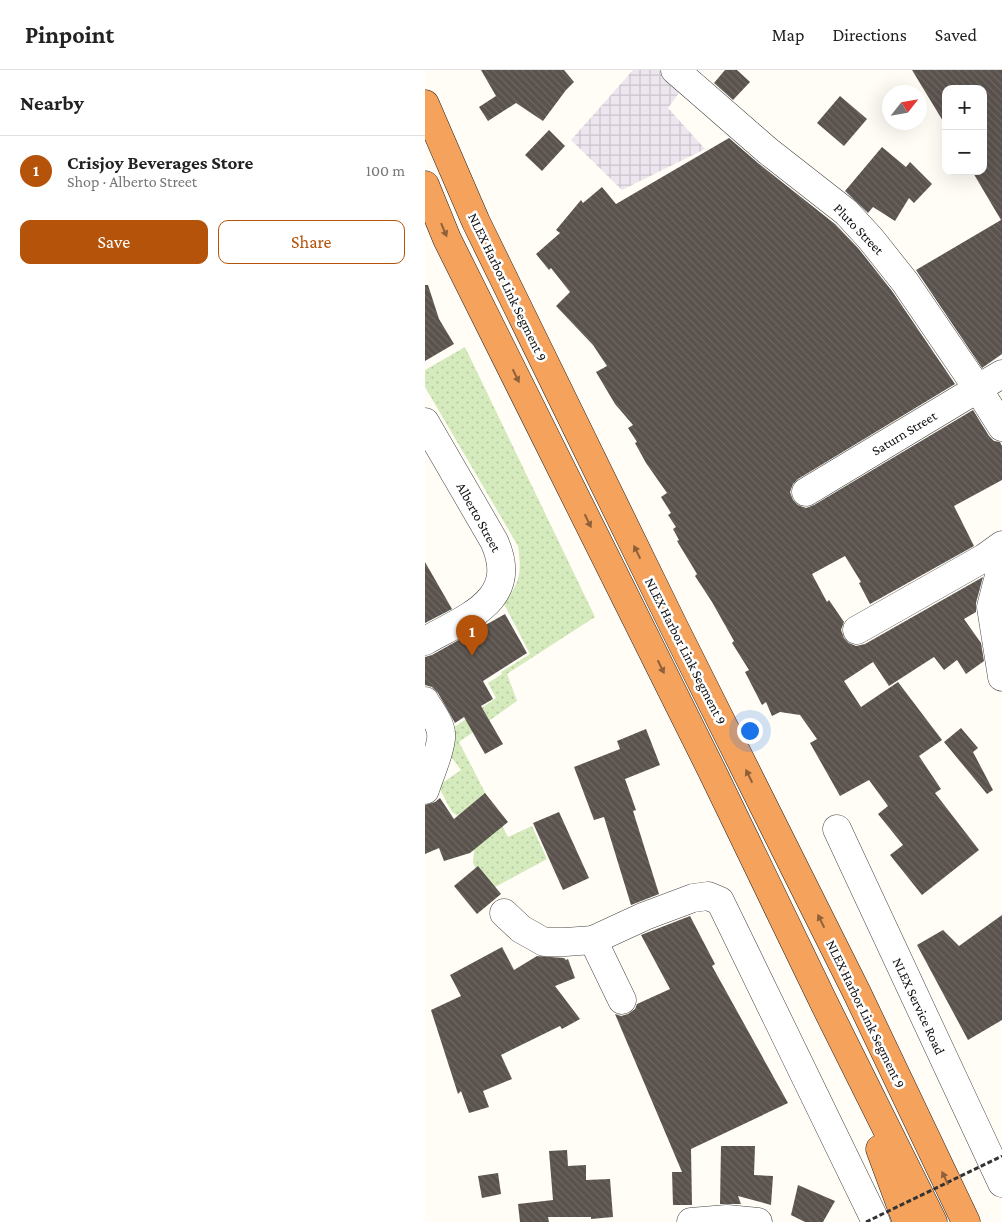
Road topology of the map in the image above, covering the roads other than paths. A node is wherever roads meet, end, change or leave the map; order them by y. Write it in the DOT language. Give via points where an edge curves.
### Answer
graph roads {
  1 [pos="675,70"];
  2 [pos="425,104"];
  3 [pos="425,185"];
  4 [pos="1002,374"];
  5 [pos="978,389"];
  6 [pos="425,422"];
  7 [pos="1002,427"];
  8 [pos="806,492"];
  9 [pos="1002,545"];
  10 [pos="1002,564"];
  11 [pos="857,630"];
  12 [pos="425,641"];
  13 [pos="1002,677"];
  14 [pos="425,701"];
  15 [pos="425,790"];
  16 [pos="837,829"];
  17 [pos="504,913"];
  18 [pos="593,940"];
  19 [pos="622,1000"];
  20 [pos="825,1005"];
  21 [pos="1002,1183"];
  22 [pos="691,1222"];
  23 [pos="759,1222"];
  24 [pos="876,1222"];
  25 [pos="907,1222"];
  26 [pos="933,1222"];
  27 [pos="966,1222"];
  1 -- 5 [label="street, Pluto Street" via="768,151 846,212 905,282"];
  27 -- 2 [label="highway, NLEX Harbor Link Segment 9, one-way" via="857,992 476,222"];
  3 -- 20 [label="highway, one-way" via="447,238"];
  4 -- 5 [label="street, Saturn Street"];
  5 -- 7 [label="street, Pluto Street"];
  5 -- 8 [label="street, Saturn Street"];
  6 -- 12 [label="street, Alberto Street" via="494,541 502,560 502,570 501,582 491,599"];
  9 -- 11 [label="street"];
  10 -- 13 [label="street" via="991,607"];
  14 -- 15 [label="street" via="441,735"];
  16 -- 21 [label="street, NLEX Service Road"];
  17 -- 18 [label="street" via="521,929 544,942"];
  18 -- 19 [label="street"];
  18 -- 24 [label="street" via="693,898 708,896 720,901"];
  20 -- 25 [label="highway"];
  20 -- 26 [label="highway"];
  22 -- 23 [label="street" via="727,1219"];
}
